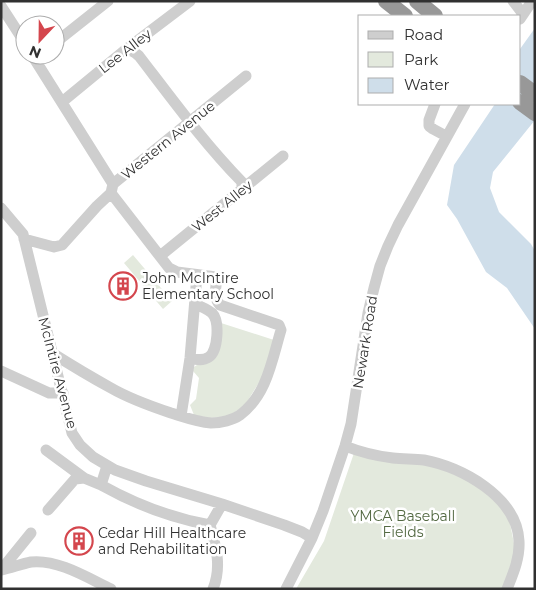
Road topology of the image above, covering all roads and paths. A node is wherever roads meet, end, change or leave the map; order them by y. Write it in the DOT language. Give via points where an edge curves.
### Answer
graph roads {
  1 [pos="108,1"];
  2 [pos="190,1"];
  3 [pos="417,1"];
  4 [pos="513,1"];
  5 [pos="532,1"];
  6 [pos="387,2"];
  7 [pos="1,6"];
  8 [pos="404,15"];
  9 [pos="434,15"];
  10 [pos="522,16"];
  11 [pos="15,28"];
  12 [pos="65,35"];
  13 [pos="124,51"];
  14 [pos="41,65"];
  15 [pos="246,76"];
  16 [pos="521,84"];
  17 [pos="535,94"];
  18 [pos="62,102"];
  19 [pos="521,103"];
  20 [pos="435,105"];
  21 [pos="464,105"];
  22 [pos="535,113"];
  23 [pos="189,122"];
  24 [pos="446,136"];
  25 [pos="283,156"];
  26 [pos="112,188"];
  27 [pos="242,190"];
  28 [pos="1,208"];
  29 [pos="24,239"];
  30 [pos="160,256"];
  31 [pos="197,275"];
  32 [pos="195,304"];
  33 [pos="52,353"];
  34 [pos="190,358"];
  35 [pos="1,370"];
  36 [pos="63,393"];
  37 [pos="181,416"];
  38 [pos="345,446"];
  39 [pos="46,450"];
  40 [pos="106,466"];
  41 [pos="84,478"];
  42 [pos="101,485"];
  43 [pos="222,504"];
  44 [pos="48,510"];
  45 [pos="210,525"];
  46 [pos="31,533"];
  47 [pos="312,538"];
  48 [pos="1,570"];
  49 [pos="111,589"];
  50 [pos="213,589"];
  51 [pos="286,589"];
  52 [pos="507,589"];
  1 -- 12 [label="street"];
  2 -- 13 [label="street, Lee Alley"];
  3 -- 9 [label="highway"];
  4 -- 10 [label="street"];
  5 -- 10 [label="street"];
  6 -- 8 [label="highway"];
  7 -- 11 [label="street"];
  13 -- 18 [label="street, Lee Alley"];
  13 -- 23 [label="street" via="134,51 139,56"];
  14 -- 18 [label="street"];
  15 -- 23 [label="street, Western Avenue"];
  16 -- 17 [label="highway"];
  18 -- 26 [label="street"];
  19 -- 22 [label="highway"];
  20 -- 24 [label="street" via="429,126"];
  21 -- 24 [label="street, Newark Road"];
  23 -- 26 [label="street, Western Avenue"];
  23 -- 27 [label="street" via="242,182"];
  24 -- 38 [label="street, Newark Road" via="398,224 380,266 368,312"];
  25 -- 27 [label="street, West Alley"];
  26 -- 29 [label="street, Western Avenue" via="62,245 54,247"];
  26 -- 30 [label="street"];
  27 -- 30 [label="street, West Alley"];
  28 -- 29 [label="street, McIntire Avenue"];
  29 -- 33 [label="street, McIntire Avenue"];
  30 -- 31 [label="street" via="169,268"];
  31 -- 32 [label="street"];
  31 -- 37 [label="street" via="221,278 216,297 220,305 279,325 281,330 266,382 239,416 212,423"];
  32 -- 34 [label="street"];
  32 -- 34 [label="street" via="212,314 218,326 214,353 203,360"];
  33 -- 36 [label="street, McIntire Avenue"];
  33 -- 37 [label="street" via="112,389"];
  34 -- 37 [label="street"];
  35 -- 36 [label="street" via="49,393"];
  36 -- 40 [label="street, McIntire Avenue" via="72,432 80,446"];
  38 -- 47 [label="street, Newark Road"];
  38 -- 52 [label="street" via="376,456 438,464 475,479 492,491 517,526 519,538 519,553"];
  39 -- 41 [label="street"];
  40 -- 42 [label="street"];
  40 -- 43 [label="street, McIntire Avenue"];
  41 -- 42 [label="street"];
  41 -- 44 [label="street" via="75,479"];
  42 -- 45 [label="street" via="170,516"];
  43 -- 45 [label="street"];
  43 -- 47 [label="street, McIntire Avenue"];
  45 -- 50 [label="street" via="218,553"];
  46 -- 48 [label="street"];
  47 -- 51 [label="street, Newark Road"];
  48 -- 49 [label="street" via="32,562 54,564"];
}
